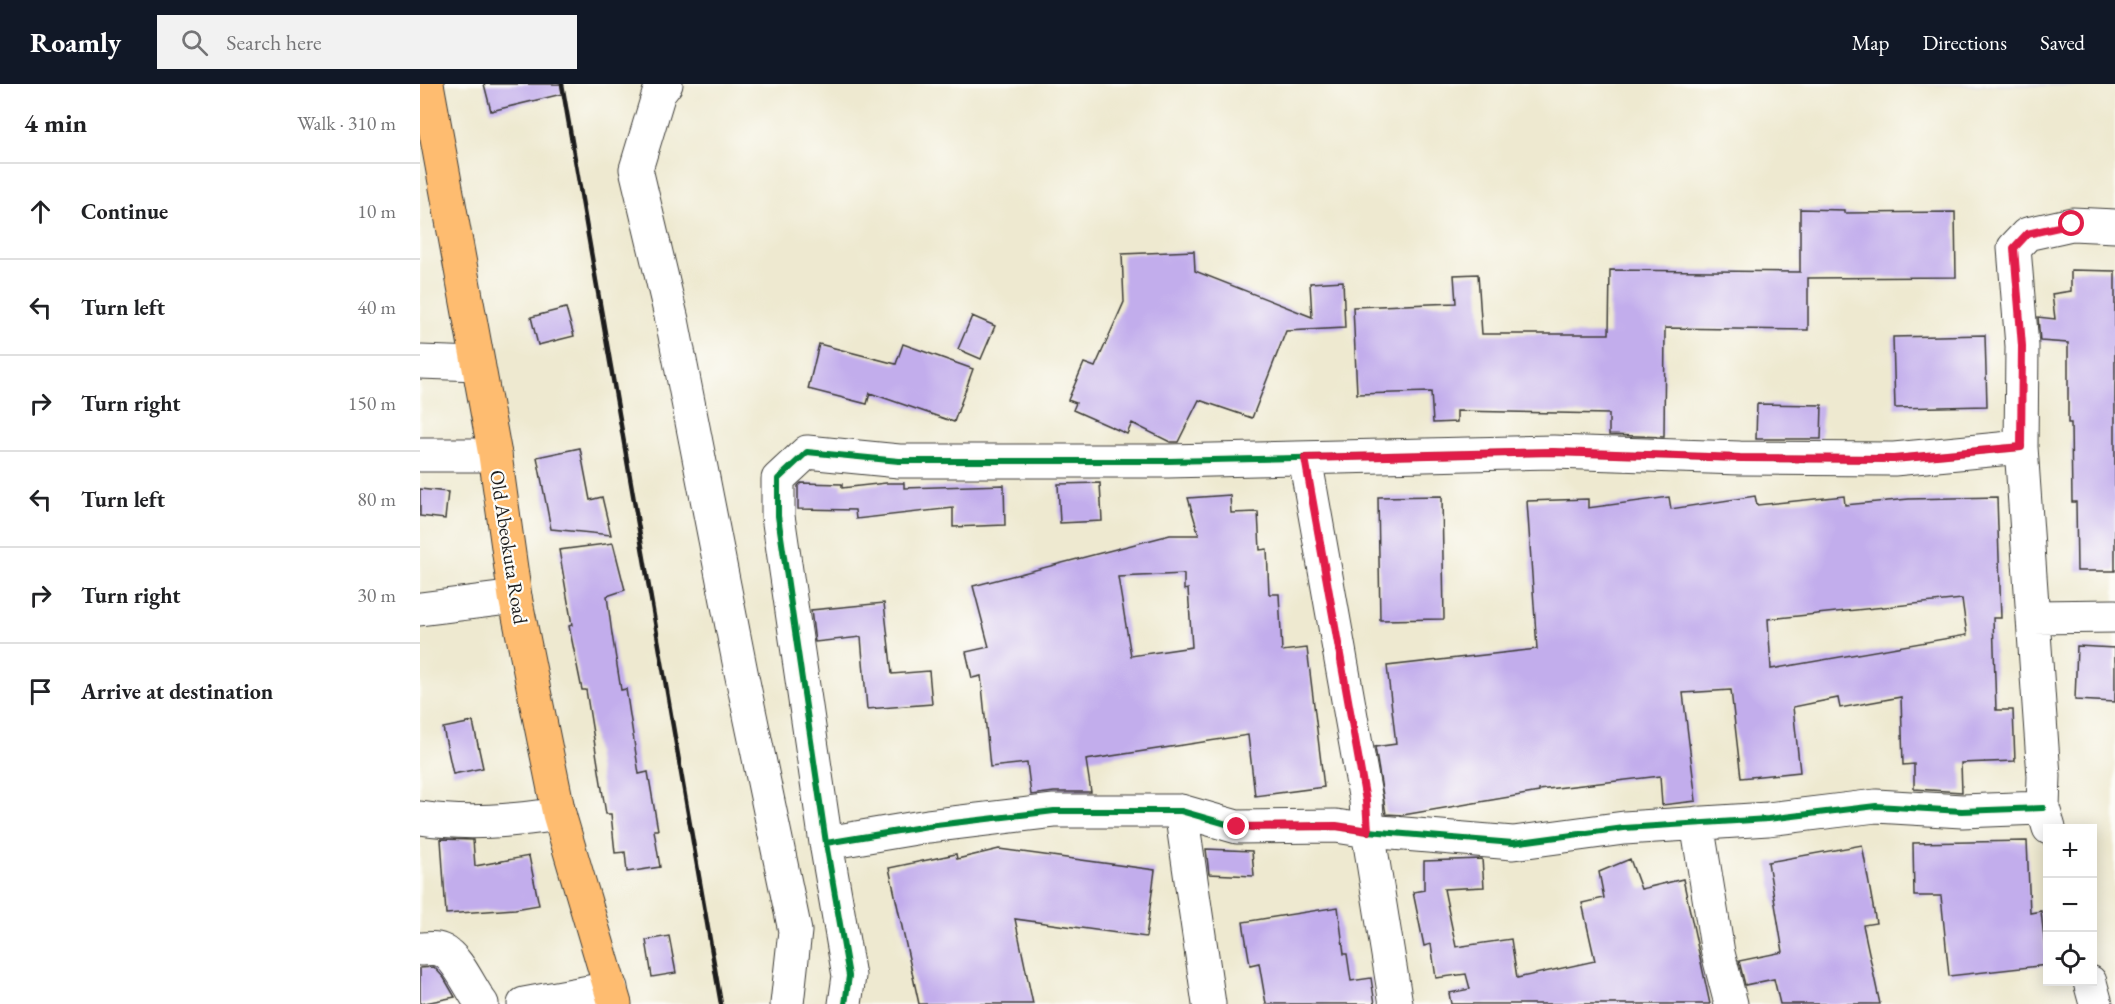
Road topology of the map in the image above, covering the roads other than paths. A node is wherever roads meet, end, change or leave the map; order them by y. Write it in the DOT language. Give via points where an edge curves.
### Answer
graph roads {
  1 [pos="427,84"];
  2 [pos="666,84"];
  3 [pos="2115,226"];
  4 [pos="420,362"];
  5 [pos="478,364"];
  6 [pos="2021,447"];
  7 [pos="420,454"];
  8 [pos="495,455"];
  9 [pos="1305,458"];
  10 [pos="515,597"];
  11 [pos="420,609"];
  12 [pos="2115,616"];
  13 [pos="2034,617"];
  14 [pos="1181,811"];
  15 [pos="559,814"];
  16 [pos="420,818"];
  17 [pos="2046,818"];
  18 [pos="1697,823"];
  19 [pos="1368,831"];
  20 [pos="826,843"];
  21 [pos="420,949"];
  22 [pos="2091,986"];
  23 [pos="613,996"];
  24 [pos="2115,1003"];
  25 [pos="483,1004"];
  26 [pos="524,1004"];
  27 [pos="787,1004"];
  28 [pos="845,1004"];
  29 [pos="1209,1004"];
  30 [pos="1396,1004"];
  31 [pos="1731,1004"];
  32 [pos="2096,1004"];
  33 [pos="2109,1004"];
  1 -- 5 [label="highway, Old Abeokuta Road"];
  2 -- 27 [label="street" via="659,93 636,169 672,320 795,931"];
  3 -- 6 [label="street" via="2072,224 2027,234 2014,248 2022,346"];
  4 -- 5 [label="street"];
  5 -- 8 [label="highway, Old Abeokuta Road"];
  6 -- 9 [label="street" via="1894,459 1553,452"];
  6 -- 13 [label="street"];
  7 -- 8 [label="street"];
  8 -- 10 [label="highway, Old Abeokuta Road"];
  9 -- 19 [label="street" via="1366,801"];
  9 -- 20 [label="street" via="899,461 807,452 778,479 778,516"];
  10 -- 11 [label="street"];
  10 -- 15 [label="highway, Old Abeokuta Road"];
  12 -- 13 [label="street"];
  13 -- 17 [label="street"];
  14 -- 19 [label="street" via="1237,827 1336,826"];
  14 -- 20 [label="street" via="1054,811"];
  14 -- 29 [label="street"];
  15 -- 16 [label="street" via="487,821"];
  15 -- 23 [label="highway, Old Abeokuta Road"];
  17 -- 18 [label="street" via="1876,806"];
  18 -- 19 [label="street" via="1513,843"];
  18 -- 31 [label="street" via="1718,953"];
  19 -- 30 [label="street"];
  20 -- 28 [label="street" via="849,976"];
  21 -- 25 [label="street" via="444,951 456,962"];
  22 -- 32 [label="street"];
  23 -- 26 [label="street"];
  24 -- 33 [label="street"];
}
